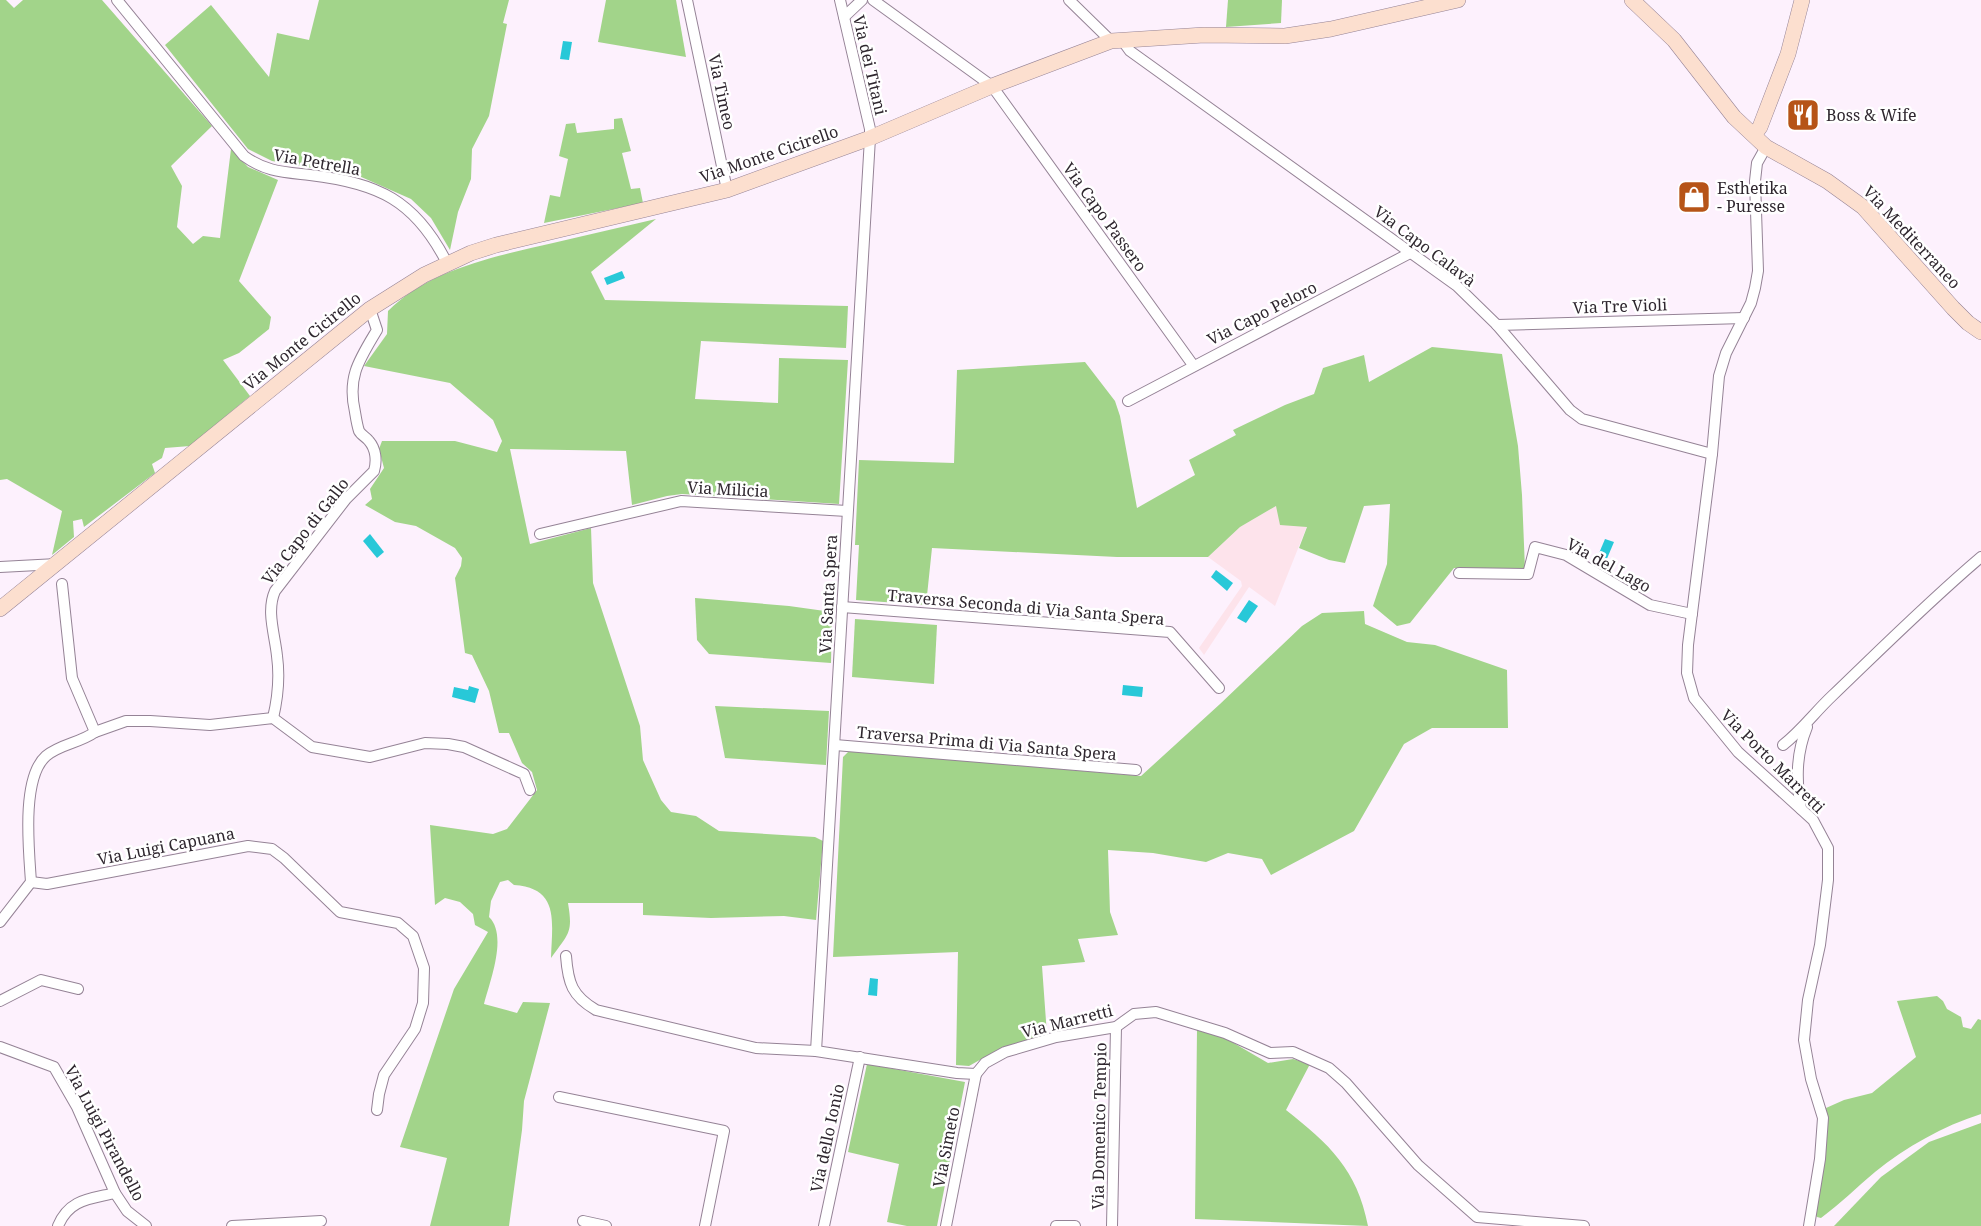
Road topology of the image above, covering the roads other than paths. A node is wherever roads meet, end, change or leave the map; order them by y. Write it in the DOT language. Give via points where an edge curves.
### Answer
graph roads {
  1 [pos="117,0"];
  2 [pos="687,0"];
  3 [pos="840,0"];
  4 [pos="862,0"];
  5 [pos="873,0"];
  6 [pos="1069,0"];
  7 [pos="1458,0"];
  8 [pos="1632,0"];
  9 [pos="1802,0"];
  10 [pos="843,17"];
  11 [pos="1117,41"];
  12 [pos="992,86"];
  13 [pos="1754,135"];
  14 [pos="870,138"];
  15 [pos="1766,147"];
  16 [pos="727,190"];
  17 [pos="1410,253"];
  18 [pos="447,263"];
  19 [pos="370,309"];
  20 [pos="1744,318"];
  21 [pos="1497,325"];
  22 [pos="1981,332"];
  23 [pos="1193,365"];
  24 [pos="1128,401"];
  25 [pos="1712,454"];
  26 [pos="847,511"];
  27 [pos="540,534"];
  28 [pos="1981,557"];
  29 [pos="57,564"];
  30 [pos="0,567"];
  31 [pos="1459,573"];
  32 [pos="62,584"];
  33 [pos="842,607"];
  34 [pos="0,609"];
  35 [pos="1692,614"];
  36 [pos="1219,688"];
  37 [pos="273,718"];
  38 [pos="1809,721"];
  39 [pos="95,732"];
  40 [pos="835,745"];
  41 [pos="1784,745"];
  42 [pos="1136,770"];
  43 [pos="530,789"];
  44 [pos="1800,809"];
  45 [pos="31,882"];
  46 [pos="0,922"];
  47 [pos="566,956"];
  48 [pos="78,989"];
  49 [pos="0,1001"];
  50 [pos="1116,1028"];
  51 [pos="0,1047"];
  52 [pos="816,1051"];
  53 [pos="860,1057"];
  54 [pos="976,1074"];
  55 [pos="559,1097"];
  56 [pos="377,1110"];
  57 [pos="115,1193"];
  58 [pos="321,1221"];
  59 [pos="583,1221"];
  60 [pos="260,1225"];
  61 [pos="58,1226"];
  62 [pos="146,1226"];
  63 [pos="232,1226"];
  64 [pos="606,1226"];
  65 [pos="705,1226"];
  66 [pos="824,1226"];
  67 [pos="946,1226"];
  68 [pos="1056,1226"];
  69 [pos="1075,1226"];
  70 [pos="1112,1226"];
  71 [pos="1584,1226"];
  72 [pos="1809,1226"];
  1 -- 18 [label="street, Via Petrella" via="244,156 268,170 362,184 402,202 435,238"];
  2 -- 16 [label="street, Via Timeo"];
  3 -- 10 [label="street, Via dei Titani"];
  4 -- 10 [label="street"];
  5 -- 12 [label="street, Via Capo Passero"];
  6 -- 11 [label="street, Via Capo Calavà"];
  7 -- 11 [label="street, Via Monte Cicirello" via="1285,36 1204,35"];
  8 -- 13 [label="street, Via Mediterraneo" via="1674,40 1734,117"];
  9 -- 13 [label="street" via="1788,54"];
  10 -- 14 [label="street, Via dei Titani"];
  11 -- 12 [label="street, Via Monte Cicirello"];
  11 -- 17 [label="street, Via Capo Calavà"];
  12 -- 14 [label="street, Via Monte Cicirello"];
  12 -- 23 [label="street, Via Capo Passero"];
  13 -- 15 [label="street, Via Mediterraneo"];
  14 -- 16 [label="street, Via Monte Cicirello"];
  14 -- 26 [label="street, Via Santa Spera"];
  15 -- 20 [label="street, Via Porto Marretti" via="1757,163 1755,181 1758,271"];
  15 -- 22 [label="street, Via Mediterraneo" via="1827,181 1863,207 1953,308"];
  16 -- 18 [label="street, Via Monte Cicirello" via="496,245"];
  17 -- 21 [label="street, Via Capo Calavà" via="1457,286"];
  17 -- 23 [label="street, Via Capo Peloro"];
  18 -- 19 [label="street, Via Monte Cicirello"];
  19 -- 29 [label="street, Via Monte Cicirello"];
  19 -- 37 [label="street, Via Capo di Gallo" via="377,330 357,363 352,400 360,432 371,442 376,465 346,498 271,599 279,687"];
  20 -- 21 [label="street, Via Tre Violi"];
  20 -- 25 [label="street, Via Porto Marretti" via="1719,376"];
  21 -- 25 [label="street, Via Capo Calavà" via="1582,419"];
  23 -- 24 [label="street, Via Capo Peloro"];
  25 -- 35 [label="street, Via Porto Marretti"];
  26 -- 27 [label="street, Via Milicia" via="681,501"];
  26 -- 33 [label="street, Via Santa Spera"];
  28 -- 38 [label="street"];
  29 -- 30 [label="street"];
  29 -- 34 [label="street, Via Monte Cicirello"];
  31 -- 35 [label="street, Via del Lago" via="1528,574 1535,547 1566,555 1650,605"];
  32 -- 39 [label="street" via="72,678"];
  33 -- 36 [label="street, Traversa Seconda di Via Santa Spera" via="1170,632"];
  33 -- 40 [label="street, Via Santa Spera"];
  35 -- 44 [label="street, Via Porto Marretti" via="1687,673 1694,698 1738,752"];
  37 -- 39 [label="street" via="210,725 126,721"];
  37 -- 43 [label="street" via="312,747 370,757 425,743 464,747 524,774"];
  38 -- 41 [label="street"];
  38 -- 44 [label="street" via="1798,759"];
  39 -- 45 [label="street" via="56,749 38,764 33,775"];
  40 -- 42 [label="street, Traversa Prima di Via Santa Spera"];
  40 -- 52 [label="street, Via Santa Spera"];
  44 -- 72 [label="street, Via Porto Marretti" via="1814,820 1828,848 1820,945 1804,1041 1823,1118"];
  45 -- 46 [label="street"];
  45 -- 56 [label="street, Via Luigi Capuana" via="47,884 248,846 272,849 340,912 398,923 413,936 424,968 423,1003 415,1029 384,1075"];
  47 -- 52 [label="street" via="574,991 596,1010 756,1048"];
  48 -- 49 [label="street" via="41,980"];
  50 -- 54 [label="street, Via Marretti" via="1056,1037 1005,1052 985,1063"];
  50 -- 70 [label="street, Via Domenico Tempio"];
  50 -- 71 [label="street, Via Marretti" via="1134,1014 1156,1012 1225,1033 1270,1053 1293,1052 1329,1068 1346,1083 1418,1165 1478,1217"];
  51 -- 57 [label="street, Via Luigi Pirandello" via="54,1067 77,1107"];
  52 -- 53 [label="street"];
  53 -- 54 [label="street"];
  53 -- 66 [label="street, Via dello Ionio"];
  54 -- 67 [label="street, Via Simeto"];
  55 -- 65 [label="street" via="724,1131"];
  57 -- 61 [label="street" via="76,1203"];
  57 -- 62 [label="street, Via Luigi Pirandello" via="127,1211"];
  58 -- 60 [label="street"];
  59 -- 64 [label="street"];
  60 -- 63 [label="street"];
  68 -- 69 [label="street"];
}
